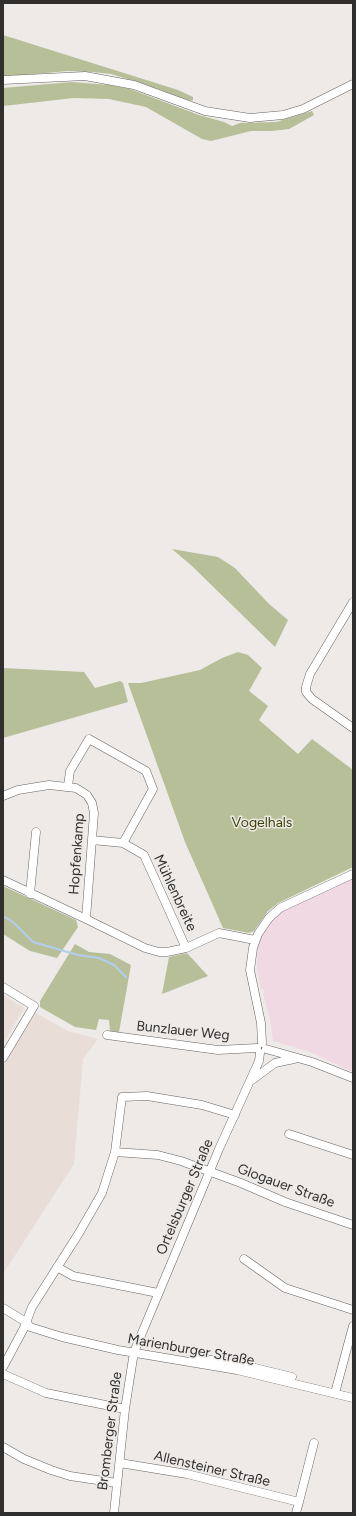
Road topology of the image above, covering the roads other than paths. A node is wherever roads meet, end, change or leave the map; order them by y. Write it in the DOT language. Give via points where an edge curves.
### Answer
graph roads {
  1 [pos="3,80"];
  2 [pos="353,84"];
  3 [pos="353,602"];
  4 [pos="353,728"];
  5 [pos="68,786"];
  6 [pos="3,796"];
  7 [pos="36,832"];
  8 [pos="92,840"];
  9 [pos="123,843"];
  10 [pos="353,874"];
  11 [pos="3,880"];
  12 [pos="30,894"];
  13 [pos="86,919"];
  14 [pos="255,940"];
  15 [pos="186,948"];
  16 [pos="3,987"];
  17 [pos="107,1035"];
  18 [pos="261,1048"];
  19 [pos="3,1058"];
  20 [pos="298,1058"];
  21 [pos="353,1078"];
  22 [pos="249,1084"];
  23 [pos="235,1115"];
  24 [pos="289,1134"];
  25 [pos="115,1152"];
  26 [pos="353,1155"];
  27 [pos="209,1172"];
  28 [pos="353,1225"];
  29 [pos="244,1259"];
  30 [pos="57,1267"];
  31 [pos="158,1292"];
  32 [pos="3,1308"];
  33 [pos="353,1310"];
  34 [pos="26,1322"];
  35 [pos="353,1326"];
  36 [pos="134,1350"];
  37 [pos="3,1367"];
  38 [pos="3,1374"];
  39 [pos="335,1390"];
  40 [pos="353,1392"];
  41 [pos="353,1398"];
  42 [pos="125,1409"];
  43 [pos="314,1443"];
  44 [pos="3,1447"];
  45 [pos="120,1464"];
  46 [pos="117,1483"];
  47 [pos="299,1502"];
  48 [pos="114,1513"];
  49 [pos="296,1513"];
  1 -- 2 [label="street" via="86,76 134,85 205,111 250,118 283,115 302,109"];
  3 -- 4 [label="street" via="310,674 306,692 316,704"];
  5 -- 6 [label="street, Hopfenkamp" via="33,787"];
  5 -- 8 [label="street, Hopfenkamp" via="84,792 92,803"];
  5 -- 9 [label="street" via="70,771 89,739 146,771 153,789"];
  7 -- 12 [label="street"];
  8 -- 9 [label="street, Mühlenbreite"];
  8 -- 13 [label="street, Hopfenkamp"];
  9 -- 15 [label="street, Mühlenbreite" via="144,855"];
  10 -- 14 [label="street" via="280,908 269,918"];
  11 -- 12 [label="street, Hopfenkamp"];
  12 -- 13 [label="street, Hopfenkamp"];
  13 -- 15 [label="street" via="152,950 167,952"];
  14 -- 15 [label="street" via="219,933"];
  14 -- 18 [label="street, Ortelsburger Straße" via="250,970 261,1023"];
  16 -- 19 [label="street" via="34,1006"];
  17 -- 18 [label="street, Bunzlauer Weg" via="218,1050"];
  18 -- 20 [label="street, Bunzlauer Weg"];
  18 -- 22 [label="street, Ortelsburger Straße" via="259,1061"];
  20 -- 21 [label="street, Bunzlauer Weg"];
  20 -- 22 [label="street" via="275,1062"];
  22 -- 23 [label="street, Ortelsburger Straße"];
  23 -- 25 [label="street" via="146,1096 122,1097"];
  23 -- 27 [label="street, Ortelsburger Straße"];
  24 -- 26 [label="street"];
  25 -- 27 [label="street, Glogauer Straße" via="158,1155"];
  25 -- 30 [label="street" via="98,1200"];
  27 -- 28 [label="street, Glogauer Straße"];
  27 -- 31 [label="street, Ortelsburger Straße"];
  29 -- 33 [label="street" via="285,1288"];
  30 -- 31 [label="street" via="73,1276"];
  30 -- 34 [label="street" via="32,1307"];
  31 -- 36 [label="street, Ortelsburger Straße"];
  32 -- 34 [label="street, Marienburger Straße"];
  34 -- 36 [label="street, Marienburger Straße" via="43,1332"];
  34 -- 37 [label="street"];
  35 -- 39 [label="street"];
  36 -- 39 [label="street, Marienburger Straße" via="251,1367"];
  36 -- 42 [label="street, Bromberger Straße"];
  38 -- 42 [label="street" via="46,1393"];
  39 -- 40 [label="street, Marienburger Straße"];
  39 -- 41 [label="street, Marienburger Straße"];
  42 -- 45 [label="street, Bromberger Straße"];
  43 -- 47 [label="street"];
  44 -- 46 [label="street" via="50,1470 70,1476"];
  45 -- 46 [label="street, Bromberger Straße"];
  45 -- 47 [label="street, Allensteiner Straße" via="187,1474"];
  46 -- 48 [label="street, Bromberger Straße"];
  47 -- 49 [label="street"];
}
